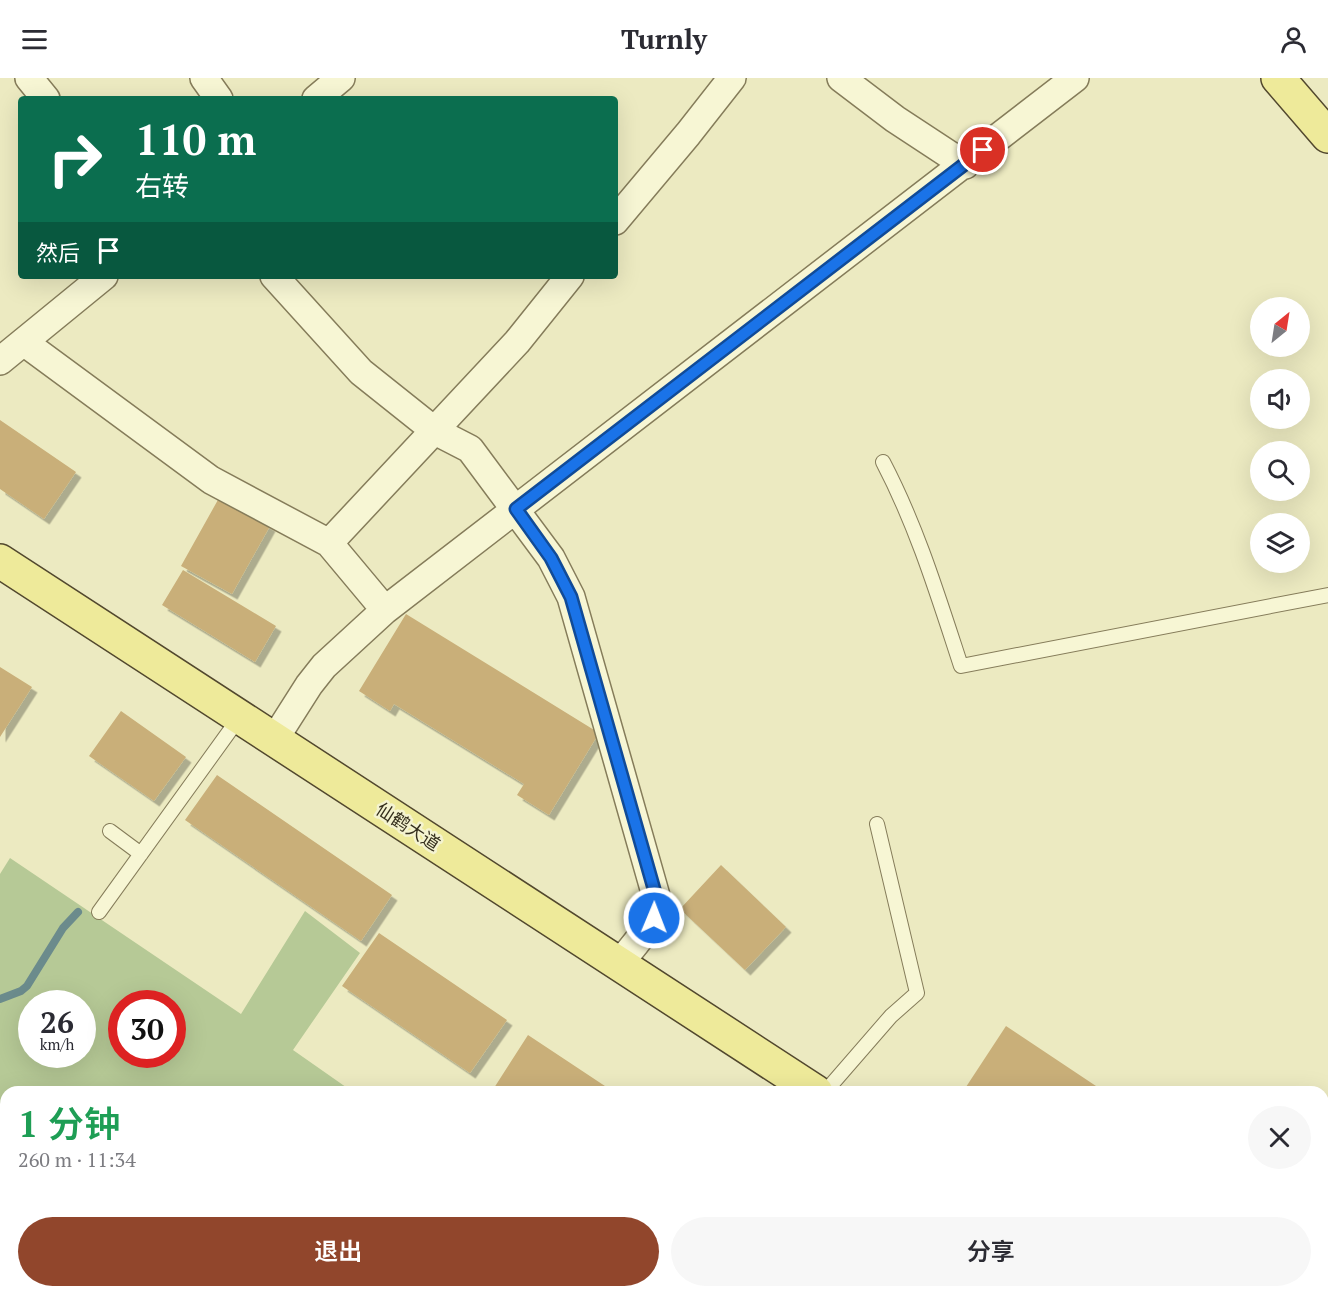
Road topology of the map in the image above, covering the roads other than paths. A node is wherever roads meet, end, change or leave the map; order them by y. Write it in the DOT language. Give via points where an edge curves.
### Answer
graph roads {
  1 [pos="29,78"];
  2 [pos="204,78"];
  3 [pos="340,78"];
  4 [pos="732,78"];
  5 [pos="841,78"];
  6 [pos="1075,78"];
  7 [pos="1278,78"];
  8 [pos="44,96"];
  9 [pos="217,96"];
  10 [pos="319,96"];
  11 [pos="1328,136"];
  12 [pos="965,165"];
  13 [pos="618,217"];
  14 [pos="100,279"];
  15 [pos="277,279"];
  16 [pos="568,279"];
  17 [pos="25,343"];
  18 [pos="0,361"];
  19 [pos="435,431"];
  20 [pos="883,462"];
  21 [pos="516,509"];
  22 [pos="329,543"];
  23 [pos="0,561"];
  24 [pos="1328,595"];
  25 [pos="385,610"];
  26 [pos="239,718"];
  27 [pos="274,740"];
  28 [pos="877,824"];
  29 [pos="110,831"];
  30 [pos="141,854"];
  31 [pos="99,912"];
  32 [pos="619,964"];
  33 [pos="807,1086"];
  34 [pos="830,1086"];
  1 -- 8 [label="street"];
  2 -- 9 [label="street"];
  3 -- 10 [label="street"];
  4 -- 13 [label="street"];
  5 -- 12 [label="street"];
  6 -- 12 [label="street"];
  7 -- 11 [label="main road"];
  12 -- 21 [label="street"];
  14 -- 17 [label="street"];
  15 -- 19 [label="street" via="361,372"];
  16 -- 19 [label="street" via="517,342"];
  17 -- 18 [label="street"];
  17 -- 22 [label="street" via="211,480"];
  19 -- 21 [label="street" via="470,448"];
  19 -- 22 [label="street"];
  20 -- 24 [label="lane" via="916,533 961,666"];
  21 -- 25 [label="street"];
  21 -- 32 [label="street" via="551,558 571,597 656,896 654,918"];
  22 -- 25 [label="street"];
  23 -- 26 [label="main road, 仙鹤大道"];
  25 -- 27 [label="street" via="324,666"];
  26 -- 27 [label="main road, 仙鹤大道"];
  26 -- 30 [label="lane"];
  27 -- 32 [label="main road, 仙鹤大道"];
  28 -- 34 [label="lane" via="917,993 891,1016"];
  29 -- 30 [label="lane"];
  30 -- 31 [label="lane"];
  32 -- 33 [label="main road, 仙鹤大道"];
}
